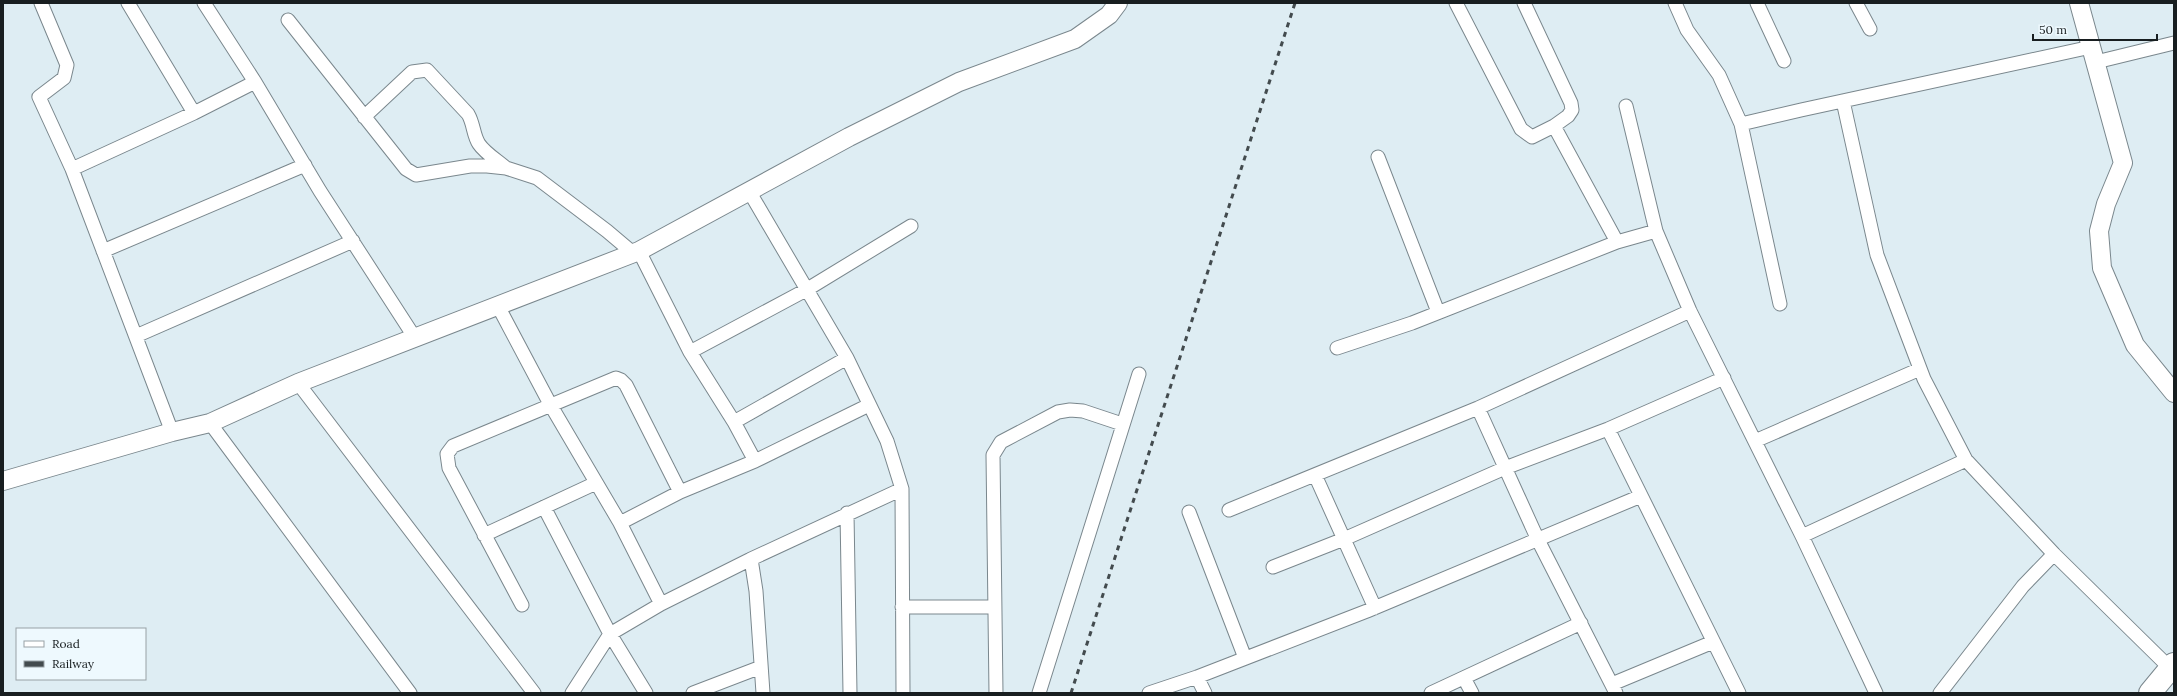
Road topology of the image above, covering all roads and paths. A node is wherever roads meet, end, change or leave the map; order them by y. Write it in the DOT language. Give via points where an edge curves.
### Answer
graph roads {
  1 [pos="41,3"];
  2 [pos="128,3"];
  3 [pos="204,3"];
  4 [pos="1118,3"];
  5 [pos="1456,3"];
  6 [pos="1524,3"];
  7 [pos="1675,3"];
  8 [pos="1757,3"];
  9 [pos="1856,3"];
  10 [pos="2079,3"];
  11 [pos="288,20"];
  12 [pos="1870,29"];
  13 [pos="2174,42"];
  14 [pos="2093,55"];
  15 [pos="1784,61"];
  16 [pos="255,82"];
  17 [pos="1843,101"];
  18 [pos="1626,106"];
  19 [pos="194,113"];
  20 [pos="364,117"];
  21 [pos="1741,124"];
  22 [pos="1554,126"];
  23 [pos="1378,157"];
  24 [pos="305,165"];
  25 [pos="506,168"];
  26 [pos="72,169"];
  27 [pos="749,191"];
  28 [pos="911,226"];
  29 [pos="1656,231"];
  30 [pos="353,241"];
  31 [pos="1617,242"];
  32 [pos="103,251"];
  33 [pos="636,252"];
  34 [pos="806,290"];
  35 [pos="1780,304"];
  36 [pos="498,306"];
  37 [pos="1690,311"];
  38 [pos="1438,312"];
  39 [pos="136,336"];
  40 [pos="415,338"];
  41 [pos="1337,348"];
  42 [pos="690,352"];
  43 [pos="847,358"];
  44 [pos="1920,369"];
  45 [pos="1139,374"];
  46 [pos="1724,378"];
  47 [pos="298,383"];
  48 [pos="2174,393"];
  49 [pos="550,404"];
  50 [pos="869,405"];
  51 [pos="1478,408"];
  52 [pos="734,422"];
  53 [pos="210,423"];
  54 [pos="1122,424"];
  55 [pos="1608,429"];
  56 [pos="172,432"];
  57 [pos="1755,441"];
  58 [pos="1966,460"];
  59 [pos="756,461"];
  60 [pos="1505,468"];
  61 [pos="1315,475"];
  62 [pos="3,481"];
  63 [pos="596,483"];
  64 [pos="902,489"];
  65 [pos="680,492"];
  66 [pos="1641,496"];
  67 [pos="544,507"];
  68 [pos="1229,510"];
  69 [pos="1189,512"];
  70 [pos="848,513"];
  71 [pos="620,523"];
  72 [pos="484,535"];
  73 [pos="1802,536"];
  74 [pos="1344,539"];
  75 [pos="1538,540"];
  76 [pos="2054,554"];
  77 [pos="751,559"];
  78 [pos="1273,567"];
  79 [pos="661,604"];
  80 [pos="522,605"];
  81 [pos="902,607"];
  82 [pos="994,607"];
  83 [pos="1374,608"];
  84 [pos="1581,623"];
  85 [pos="610,634"];
  86 [pos="1713,642"];
  87 [pos="1245,658"];
  88 [pos="761,667"];
  89 [pos="2173,668"];
  90 [pos="1197,678"];
  91 [pos="1464,678"];
  92 [pos="1614,689"];
  93 [pos="410,693"];
  94 [pos="534,693"];
  95 [pos="572,693"];
  96 [pos="646,693"];
  97 [pos="693,693"];
  98 [pos="763,693"];
  99 [pos="850,693"];
  100 [pos="903,693"];
  101 [pos="996,693"];
  102 [pos="1039,693"];
  103 [pos="1149,693"];
  104 [pos="1205,693"];
  105 [pos="1431,693"];
  106 [pos="1472,693"];
  107 [pos="1739,693"];
  108 [pos="1876,693"];
  109 [pos="1940,693"];
  110 [pos="2150,693"];
  1 -- 26 [label="street" via="67,65 64,78 39,97"];
  2 -- 19 [label="street"];
  3 -- 16 [label="street"];
  4 -- 27 [label="main road" via="1108,15 1075,39 959,82"];
  5 -- 22 [label="street" via="1521,129 1532,137"];
  6 -- 22 [label="street" via="1571,104 1572,110 1568,116"];
  7 -- 21 [label="street" via="1687,30 1718,75"];
  8 -- 15 [label="street"];
  9 -- 12 [label="street"];
  10 -- 14 [label="main road"];
  11 -- 20 [label="street"];
  13 -- 14 [label="street"];
  14 -- 17 [label="street"];
  14 -- 48 [label="main road" via="2123,163 2106,204 2099,231 2102,268 2135,345"];
  16 -- 19 [label="street"];
  16 -- 24 [label="street"];
  17 -- 21 [label="street"];
  17 -- 44 [label="street" via="1877,255"];
  18 -- 29 [label="street"];
  19 -- 26 [label="street"];
  20 -- 25 [label="street" via="406,168 416,175 470,166"];
  20 -- 25 [label="street" via="412,72 427,70 468,114 480,146"];
  21 -- 35 [label="street"];
  22 -- 31 [label="street"];
  23 -- 38 [label="street"];
  24 -- 30 [label="street"];
  24 -- 32 [label="street"];
  25 -- 33 [label="street" via="537,178"];
  26 -- 32 [label="street"];
  27 -- 33 [label="main road"];
  27 -- 34 [label="street"];
  28 -- 34 [label="street"];
  29 -- 31 [label="street"];
  29 -- 37 [label="street"];
  30 -- 39 [label="street"];
  30 -- 40 [label="street"];
  31 -- 38 [label="street"];
  32 -- 39 [label="street"];
  33 -- 36 [label="main road"];
  33 -- 42 [label="street"];
  34 -- 42 [label="street"];
  34 -- 43 [label="street"];
  36 -- 40 [label="main road"];
  36 -- 49 [label="street"];
  37 -- 46 [label="street"];
  37 -- 51 [label="street"];
  38 -- 41 [label="street"];
  39 -- 56 [label="street"];
  40 -- 47 [label="main road"];
  42 -- 52 [label="street"];
  43 -- 50 [label="street"];
  43 -- 52 [label="street"];
  44 -- 57 [label="street"];
  44 -- 58 [label="street"];
  45 -- 54 [label="street"];
  46 -- 55 [label="street"];
  46 -- 57 [label="street"];
  47 -- 53 [label="main road"];
  47 -- 94 [label="street"];
  49 -- 63 [label="street"];
  49 -- 65 [label="street" via="610,379 621,380 626,385"];
  49 -- 72 [label="street" via="453,446 447,454 449,468"];
  50 -- 59 [label="street"];
  50 -- 64 [label="street" via="887,441"];
  51 -- 60 [label="street"];
  51 -- 61 [label="street"];
  52 -- 59 [label="street"];
  53 -- 56 [label="main road"];
  53 -- 93 [label="street"];
  54 -- 82 [label="street" via="1083,411 1070,410 1058,412 1000,442 992,455"];
  54 -- 102 [label="street"];
  55 -- 60 [label="street"];
  55 -- 66 [label="street"];
  56 -- 62 [label="main road"];
  57 -- 73 [label="street"];
  58 -- 73 [label="street"];
  58 -- 76 [label="street"];
  59 -- 65 [label="street"];
  60 -- 74 [label="street"];
  60 -- 75 [label="street"];
  61 -- 68 [label="street"];
  61 -- 74 [label="street"];
  63 -- 67 [label="street"];
  63 -- 71 [label="street"];
  64 -- 70 [label="street"];
  64 -- 81 [label="street"];
  65 -- 71 [label="street"];
  66 -- 75 [label="street"];
  66 -- 86 [label="street"];
  67 -- 72 [label="street"];
  67 -- 85 [label="street"];
  69 -- 87 [label="street"];
  70 -- 77 [label="street"];
  70 -- 99 [label="street"];
  71 -- 79 [label="street"];
  72 -- 80 [label="street"];
  73 -- 108 [label="street"];
  74 -- 78 [label="street"];
  74 -- 83 [label="street"];
  75 -- 83 [label="street"];
  75 -- 84 [label="street"];
  76 -- 89 [label="street"];
  76 -- 109 [label="street" via="2023,586"];
  77 -- 79 [label="street"];
  77 -- 88 [label="street" via="756,591"];
  79 -- 85 [label="street"];
  81 -- 82 [label="street"];
  81 -- 100 [label="street"];
  82 -- 101 [label="street"];
  83 -- 87 [label="street"];
  84 -- 91 [label="street"];
  84 -- 92 [label="street"];
  85 -- 95 [label="street"];
  85 -- 96 [label="street"];
  86 -- 92 [label="street"];
  86 -- 107 [label="street"];
  87 -- 90 [label="street"];
  88 -- 97 [label="street"];
  88 -- 98 [label="street"];
  89 -- 110 [label="highway"];
  90 -- 103 [label="street"];
  90 -- 104 [label="street"];
  91 -- 105 [label="street"];
  91 -- 106 [label="street"];
}
